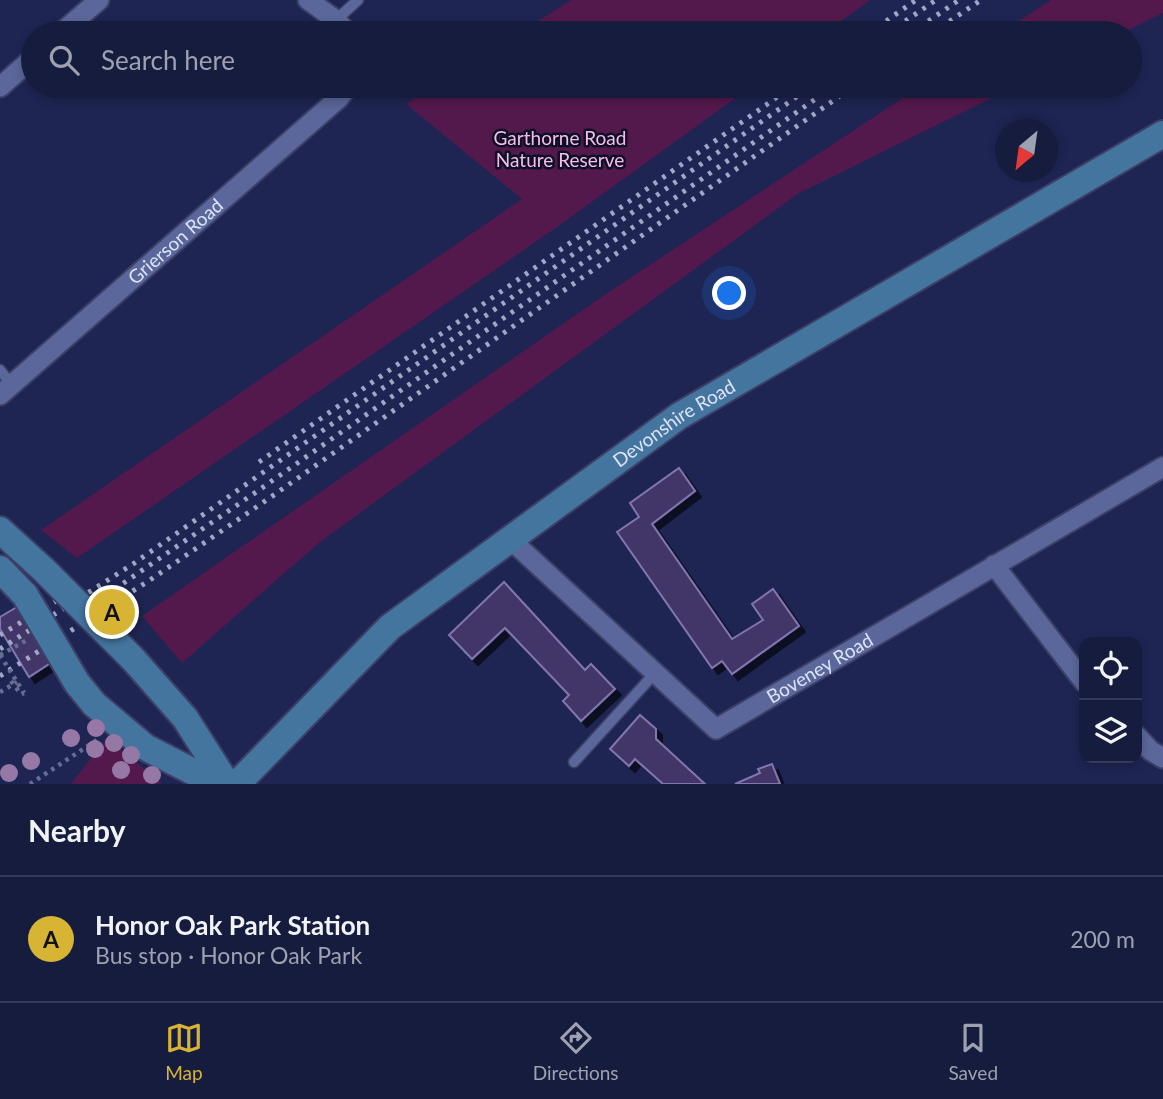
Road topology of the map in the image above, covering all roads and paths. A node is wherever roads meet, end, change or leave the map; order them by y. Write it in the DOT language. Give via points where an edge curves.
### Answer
graph roads {
  1 [pos="99,0"];
  2 [pos="308,0"];
  3 [pos="358,0"];
  4 [pos="75,21"];
  5 [pos="334,21"];
  6 [pos="346,21"];
  7 [pos="21,69"];
  8 [pos="0,87"];
  9 [pos="339,98"];
  10 [pos="1163,134"];
  11 [pos="4,383"];
  12 [pos="1163,467"];
  13 [pos="0,530"];
  14 [pos="510,540"];
  15 [pos="994,565"];
  16 [pos="0,569"];
  17 [pos="0,655"];
  18 [pos="655,673"];
  19 [pos="1079,676"];
  20 [pos="14,682"];
  21 [pos="0,692"];
  22 [pos="24,693"];
  23 [pos="118,725"];
  24 [pos="1142,741"];
  25 [pos="1163,758"];
  26 [pos="574,762"];
  27 [pos="30,784"];
  28 [pos="218,784"];
  29 [pos="226,784"];
  30 [pos="237,784"];
  1 -- 4 [label="street"];
  2 -- 5 [label="street"];
  3 -- 6 [label="lane"];
  7 -- 8 [label="street"];
  9 -- 11 [label="street, Grierson Road"];
  10 -- 14 [label="street, Devonshire Road" via="680,416"];
  12 -- 15 [label="street, Boveney Road"];
  13 -- 29 [label="street, bridge" via="133,659 185,718"];
  14 -- 18 [label="street, Boveney Road"];
  14 -- 30 [label="street, Devonshire Road" via="390,627"];
  15 -- 18 [label="street, Boveney Road" via="716,729"];
  15 -- 19 [label="street"];
  16 -- 23 [label="street, bridge" via="25,595 76,683"];
  17 -- 20 [label="path, bridge"];
  18 -- 26 [label="lane"];
  20 -- 21 [label="path"];
  20 -- 22 [label="path, bridge"];
  23 -- 27 [label="path"];
  23 -- 28 [label="street" via="145,747"];
  24 -- 25 [label="street"];
}
